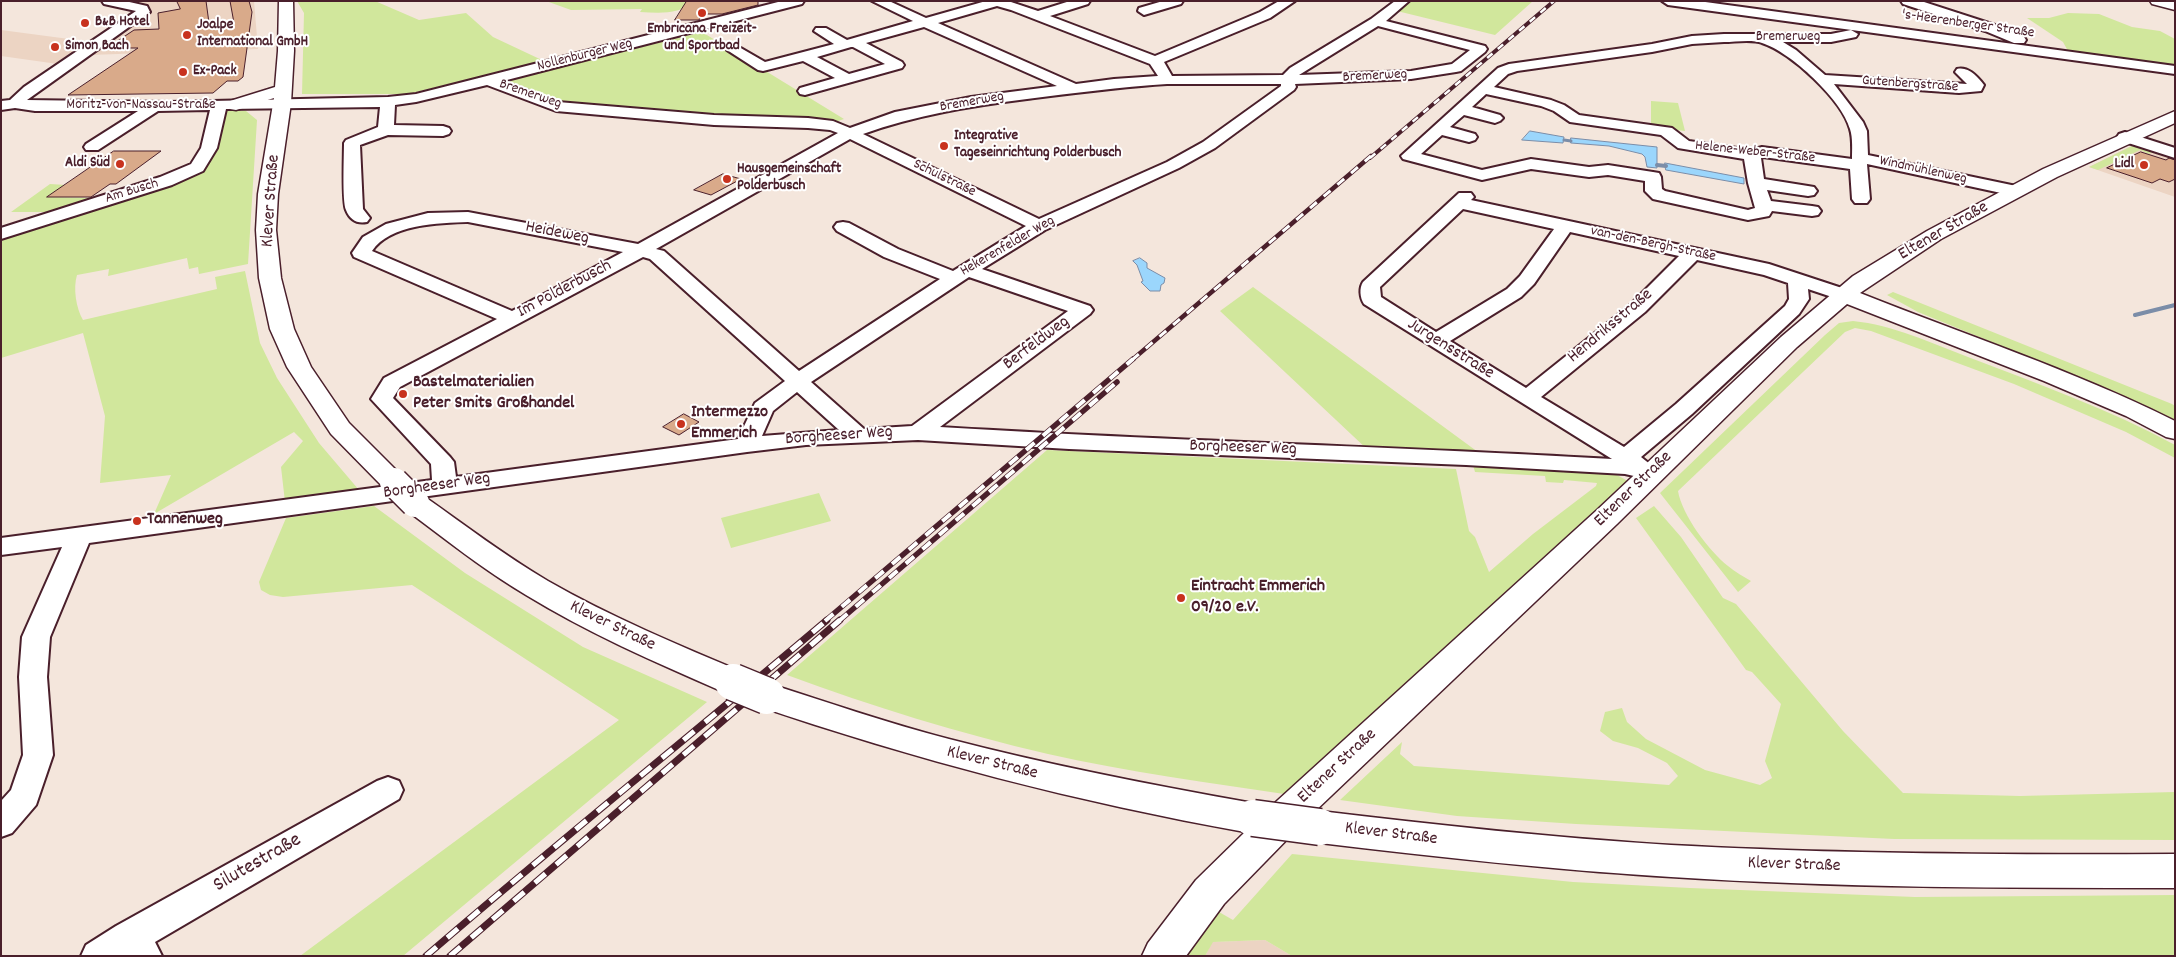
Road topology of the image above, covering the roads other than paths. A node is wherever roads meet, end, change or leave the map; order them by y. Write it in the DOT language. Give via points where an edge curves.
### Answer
graph roads {
  1 [pos="108,1"];
  2 [pos="286,1"];
  3 [pos="878,1"];
  4 [pos="1036,1"];
  5 [pos="1084,1"];
  6 [pos="1176,1"];
  7 [pos="1289,1"];
  8 [pos="1403,1"];
  9 [pos="1668,1"];
  10 [pos="1907,1"];
  11 [pos="2157,1"];
  12 [pos="792,2"];
  13 [pos="994,2"];
  14 [pos="2175,6"];
  15 [pos="1717,8"];
  16 [pos="1057,9"];
  17 [pos="1144,11"];
  18 [pos="1038,15"];
  19 [pos="929,22"];
  20 [pos="1376,22"];
  21 [pos="821,31"];
  22 [pos="1854,34"];
  23 [pos="1762,37"];
  24 [pos="851,44"];
  25 [pos="734,50"];
  26 [pos="2029,50"];
  27 [pos="805,56"];
  28 [pos="1155,62"];
  29 [pos="2175,70"];
  30 [pos="1962,72"];
  31 [pos="848,79"];
  32 [pos="1287,79"];
  33 [pos="1821,79"];
  34 [pos="488,80"];
  35 [pos="1167,80"];
  36 [pos="1071,88"];
  37 [pos="1483,89"];
  38 [pos="805,91"];
  39 [pos="282,97"];
  40 [pos="388,102"];
  41 [pos="8,104"];
  42 [pos="228,106"];
  43 [pos="155,107"];
  44 [pos="1460,109"];
  45 [pos="2175,116"];
  46 [pos="1495,118"];
  47 [pos="1438,129"];
  48 [pos="386,130"];
  49 [pos="443,131"];
  50 [pos="850,133"];
  51 [pos="1469,137"];
  52 [pos="2125,137"];
  53 [pos="92,147"];
  54 [pos="2175,153"];
  55 [pos="1752,155"];
  56 [pos="1860,162"];
  57 [pos="1756,183"];
  58 [pos="1808,191"];
  59 [pos="2015,191"];
  60 [pos="1861,199"];
  61 [pos="1463,200"];
  62 [pos="1764,205"];
  63 [pos="1812,211"];
  64 [pos="361,218"];
  65 [pos="1039,226"];
  66 [pos="1565,226"];
  67 [pos="843,227"];
  68 [pos="1,234"];
  69 [pos="641,250"];
  70 [pos="1693,253"];
  71 [pos="961,274"];
  72 [pos="1797,279"];
  73 [pos="1844,295"];
  74 [pos="512,318"];
  75 [pos="1436,341"];
  76 [pos="798,381"];
  77 [pos="1527,398"];
  78 [pos="2175,432"];
  79 [pos="918,433"];
  80 [pos="858,435"];
  81 [pos="747,445"];
  82 [pos="1625,458"];
  83 [pos="1652,472"];
  84 [pos="445,486"];
  85 [pos="79,537"];
  86 [pos="1,547"];
  87 [pos="388,790"];
  88 [pos="1,824"];
  89 [pos="2175,872"];
  90 [pos="137,947"];
  91 [pos="98,956"];
  92 [pos="1162,956"];
  1 -- 41 [label="street" via="144,12"];
  2 -- 39 [label="main road, Klever Straße"];
  3 -- 19 [label="street"];
  4 -- 16 [label="street"];
  5 -- 16 [label="street"];
  6 -- 17 [label="street"];
  7 -- 28 [label="street" via="1266,15"];
  8 -- 20 [label="street"];
  9 -- 15 [label="street, 's-Heerenberger Straße"];
  10 -- 26 [label="street" via="2014,37"];
  11 -- 14 [label="main road"];
  12 -- 34 [label="street, Nollenburger Weg"];
  13 -- 18 [label="street"];
  13 -- 19 [label="street"];
  15 -- 23 [label="street, Windmühlenweg" via="1723,15"];
  15 -- 26 [label="street, 's-Heerenberger Straße"];
  16 -- 18 [label="street"];
  18 -- 28 [label="street"];
  19 -- 24 [label="street"];
  19 -- 36 [label="street"];
  20 -- 32 [label="street"];
  20 -- 32 [label="street, Bremerweg" via="1480,49 1456,68 1411,75"];
  21 -- 24 [label="street"];
  22 -- 23 [label="street, Bremerweg" via="1831,38"];
  23 -- 33 [label="street, Windmühlenweg" via="1794,55"];
  23 -- 37 [label="street, Bremerweg" via="1692,40 1514,67 1503,71"];
  24 -- 27 [label="street"];
  24 -- 31 [label="street" via="897,65"];
  25 -- 27 [label="street" via="763,67"];
  26 -- 29 [label="street, 's-Heerenberger Straße"];
  27 -- 31 [label="street"];
  28 -- 35 [label="street"];
  30 -- 33 [label="street, Gutenbergstraße" via="1977,85 1976,88"];
  31 -- 38 [label="street"];
  32 -- 35 [label="street, Bremerweg"];
  32 -- 65 [label="street, Hekerenfelder Weg" via="1290,87 1209,145 1173,165"];
  33 -- 56 [label="street, Windmühlenweg" via="1839,99 1859,131"];
  34 -- 40 [label="street, Nollenburger Weg"];
  34 -- 50 [label="street, Bremerweg" via="556,106 714,120 808,123 833,126"];
  35 -- 36 [label="street, Bremerweg"];
  36 -- 50 [label="street, Bremerweg" via="894,117"];
  37 -- 44 [label="street"];
  37 -- 55 [label="street, Helene-Weber-Straße" via="1546,103 1574,119 1666,131 1684,145"];
  39 -- 40 [label="street, Nollenburger Weg"];
  39 -- 42 [label="main road"];
  39 -- 89 [label="main road, Klever Straße, bridge" via="268,194 266,230 270,278 282,329 299,367 340,428 405,493 511,572 617,632 767,696 840,722 991,765 1172,804 1320,827 1512,849 1681,861 1786,866"];
  40 -- 48 [label="street"];
  41 -- 43 [label="street, Moritz-von-Nassau-Straße"];
  42 -- 43 [label="street, Moritz-von-Nassau-Straße"];
  42 -- 68 [label="street, Am Busch" via="218,110 209,148 197,167 166,181"];
  43 -- 53 [label="street"];
  44 -- 46 [label="street"];
  44 -- 47 [label="street"];
  45 -- 52 [label="main road, Eltener Straße"];
  47 -- 51 [label="street"];
  47 -- 62 [label="street" via="1408,156 1482,175 1531,164 1589,172 1608,170 1653,177 1654,191 1659,195 1748,215 1763,212"];
  48 -- 49 [label="street"];
  48 -- 64 [label="street" via="352,143 354,209"];
  50 -- 65 [label="street, Schulstraße"];
  50 -- 69 [label="street, Im Polderbusch"];
  52 -- 54 [label="street"];
  52 -- 59 [label="main road, Eltener Straße"];
  55 -- 56 [label="street, Helene-Weber-Straße" via="1762,152"];
  55 -- 57 [label="street"];
  56 -- 59 [label="street, Windmühlenweg"];
  56 -- 60 [label="street, Windmühlenweg"];
  57 -- 58 [label="street"];
  57 -- 62 [label="street"];
  59 -- 73 [label="main road, Eltener Straße" via="1915,246"];
  61 -- 66 [label="street, van-den-Bergh-Straße"];
  61 -- 75 [label="street, Jurgensstraße" via="1370,286 1371,300"];
  62 -- 63 [label="street"];
  65 -- 71 [label="street, Hekerenfelder Weg"];
  66 -- 70 [label="street, van-den-Bergh-Straße"];
  66 -- 75 [label="street" via="1514,294"];
  67 -- 71 [label="street" via="891,253"];
  69 -- 74 [label="street, Im Polderbusch"];
  69 -- 74 [label="street, Heideweg" via="468,217 428,218 392,228 369,241 361,253"];
  69 -- 76 [label="street, Heideweg" via="657,256"];
  70 -- 72 [label="street, van-den-Bergh-Straße"];
  70 -- 77 [label="street, Hendriksstraße" via="1638,308"];
  71 -- 76 [label="street, Hekerenfelder Weg"];
  71 -- 79 [label="street, Berfeldweg" via="1083,310"];
  72 -- 73 [label="street, van-den-Bergh-Straße"];
  72 -- 82 [label="street, Eltener Straße" via="1799,299 1792,310"];
  73 -- 78 [label="main road" via="2086,390"];
  73 -- 83 [label="main road, Eltener Straße" via="1789,342"];
  74 -- 84 [label="street, Im Polderbusch" via="392,383 382,399 442,462"];
  75 -- 77 [label="street, Jurgensstraße"];
  76 -- 80 [label="street, Heideweg"];
  76 -- 81 [label="street, Hekerenfelder Weg" via="763,408"];
  77 -- 82 [label="street, Jurgensstraße"];
  79 -- 80 [label="street, Borgheeser Weg"];
  79 -- 83 [label="street, Borgheeser Weg" via="1476,459 1625,467"];
  80 -- 81 [label="street, Borgheeser Weg"];
  81 -- 84 [label="street, Borgheeser Weg"];
  82 -- 83 [label="street, Jurgensstraße"];
  83 -- 92 [label="main road, Eltener Straße" via="1282,820 1210,892"];
  84 -- 85 [label="street, Borgheeser Weg"];
  85 -- 86 [label="street, Borgheeser Weg"];
  85 -- 88 [label="street" via="36,637 33,676 38,755 25,796"];
  87 -- 90 [label="street, Silutestraße"];
  90 -- 91 [label="street, Silutestraße"];
}
